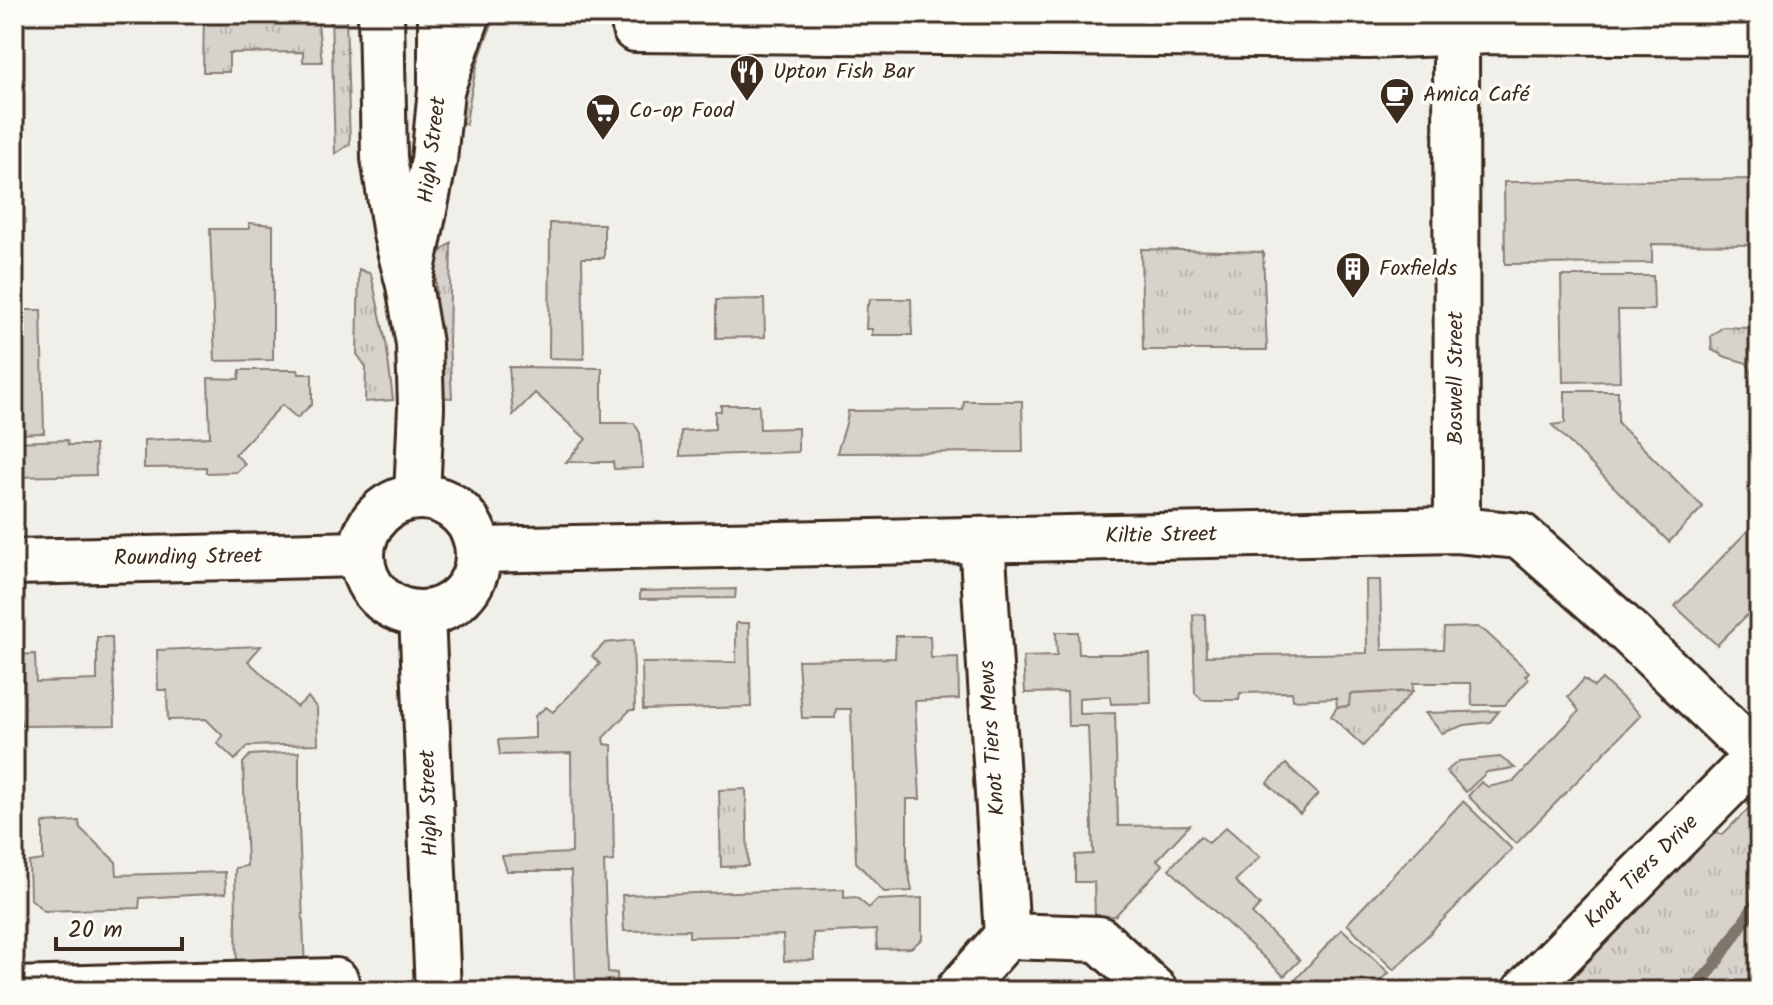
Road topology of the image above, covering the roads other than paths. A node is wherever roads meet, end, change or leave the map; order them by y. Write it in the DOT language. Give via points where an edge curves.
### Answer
graph roads {
  1 [pos="381,14"];
  2 [pos="441,14"];
  3 [pos="468,14"];
  4 [pos="635,29"];
  5 [pos="1474,32"];
  6 [pos="1759,33"];
  7 [pos="441,90"];
  8 [pos="409,285"];
  9 [pos="417,496"];
  10 [pos="1457,530"];
  11 [pos="982,540"];
  12 [pos="479,550"];
  13 [pos="361,554"];
  14 [pos="14,562"];
  15 [pos="422,614"];
  16 [pos="1759,755"];
  17 [pos="1007,936"];
  18 [pos="336,981"];
  19 [pos="14,990"];
  20 [pos="438,991"];
  21 [pos="958,991"];
  22 [pos="1155,991"];
  23 [pos="1525,991"];
  1 -- 8 [label="main road, High Street" via="384,158"];
  2 -- 7 [label="main road, High Street"];
  3 -- 7 [label="main road"];
  4 -- 5 [label="main road" via="1369,36"];
  5 -- 6 [label="main road"];
  5 -- 10 [label="main road, Boswell Street"];
  7 -- 8 [label="main road, High Street" via="434,160"];
  8 -- 9 [label="main road, High Street" via="419,344"];
  9 -- 12 [label="main road" via="435,498 465,517"];
  9 -- 13 [label="main road" via="384,508 364,536"];
  10 -- 11 [label="main road, Kiltie Street"];
  10 -- 16 [label="main road, Kiltie Street" via="1521,536"];
  11 -- 12 [label="main road, Kiltie Street"];
  11 -- 17 [label="main road, Knot Tiers Mews"];
  12 -- 15 [label="main road" via="477,569 457,601"];
  13 -- 14 [label="main road, Rounding Street"];
  13 -- 15 [label="main road" via="372,590 402,611"];
  15 -- 20 [label="main road, High Street"];
  16 -- 23 [label="main road, Knot Tiers Drive"];
  17 -- 21 [label="main road"];
  17 -- 22 [label="main road" via="1099,939"];
  18 -- 19 [label="main road"];
}
